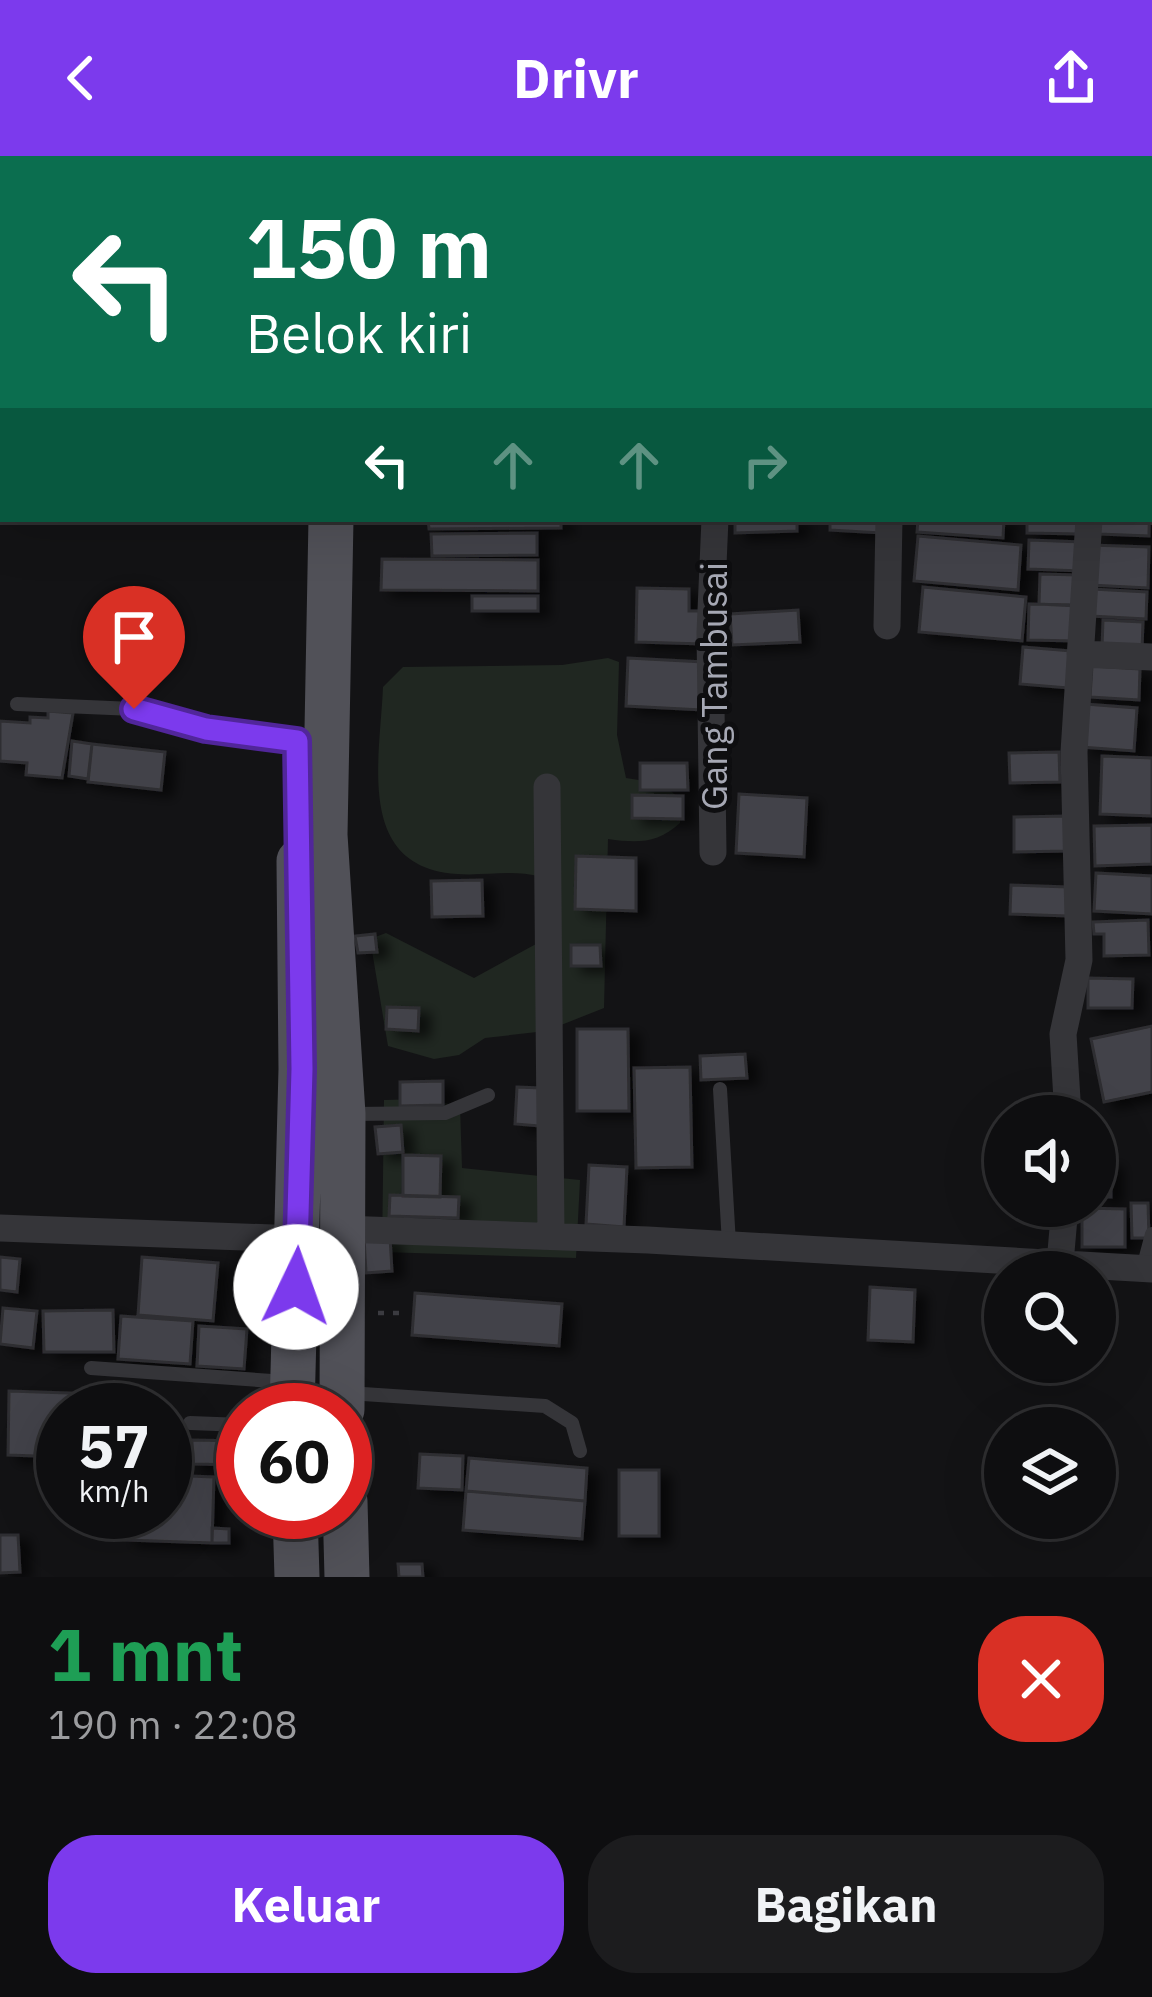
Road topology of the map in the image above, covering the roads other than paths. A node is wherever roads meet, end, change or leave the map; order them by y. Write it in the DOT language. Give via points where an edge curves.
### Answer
graph roads {
  1 [pos="301,522"];
  2 [pos="332,522"];
  3 [pos="715,522"];
  4 [pos="889,522"];
  5 [pos="1089,522"];
  6 [pos="887,626"];
  7 [pos="1080,654"];
  8 [pos="1152,657"];
  9 [pos="17,704"];
  10 [pos="297,741"];
  11 [pos="548,787"];
  12 [pos="713,852"];
  13 [pos="328,1085"];
  14 [pos="720,1089"];
  15 [pos="488,1095"];
  16 [pos="1067,1095"];
  17 [pos="0,1228"];
  18 [pos="320,1234"];
  19 [pos="1152,1234"];
  20 [pos="551,1236"];
  21 [pos="729,1244"];
  22 [pos="984,1259"];
  23 [pos="1116,1266"];
  24 [pos="1148,1268"];
  25 [pos="91,1368"];
  26 [pos="294,1383"];
  27 [pos="340,1383"];
  28 [pos="216,1385"];
  29 [pos="372,1403"];
  30 [pos="580,1450"];
  31 [pos="296,1539"];
  32 [pos="346,1539"];
  33 [pos="297,1577"];
  34 [pos="347,1577"];
  1 -- 10 [label="main road"];
  2 -- 13 [label="main road"];
  3 -- 12 [label="street, Gang Tambusai"];
  4 -- 6 [label="street"];
  5 -- 7 [label="street"];
  7 -- 8 [label="street"];
  7 -- 16 [label="street" via="1073,897 1079,960 1063,1034"];
  9 -- 10 [label="lane" via="134,709"];
  10 -- 13 [label="main road"];
  11 -- 20 [label="street"];
  13 -- 15 [label="lane" via="425,1115"];
  13 -- 18 [label="main road"];
  13 -- 18 [label="main road"];
  14 -- 21 [label="lane"];
  17 -- 18 [label="street"];
  18 -- 20 [label="street"];
  18 -- 26 [label="main road"];
  18 -- 27 [label="main road"];
  19 -- 24 [label="lane"];
  20 -- 21 [label="street"];
  21 -- 22 [label="street"];
  23 -- 24 [label="street"];
  25 -- 28 [label="lane"];
  29 -- 30 [label="lane" via="544,1406 572,1423"];
  31 -- 33 [label="main road"];
  32 -- 34 [label="main road"];
}
